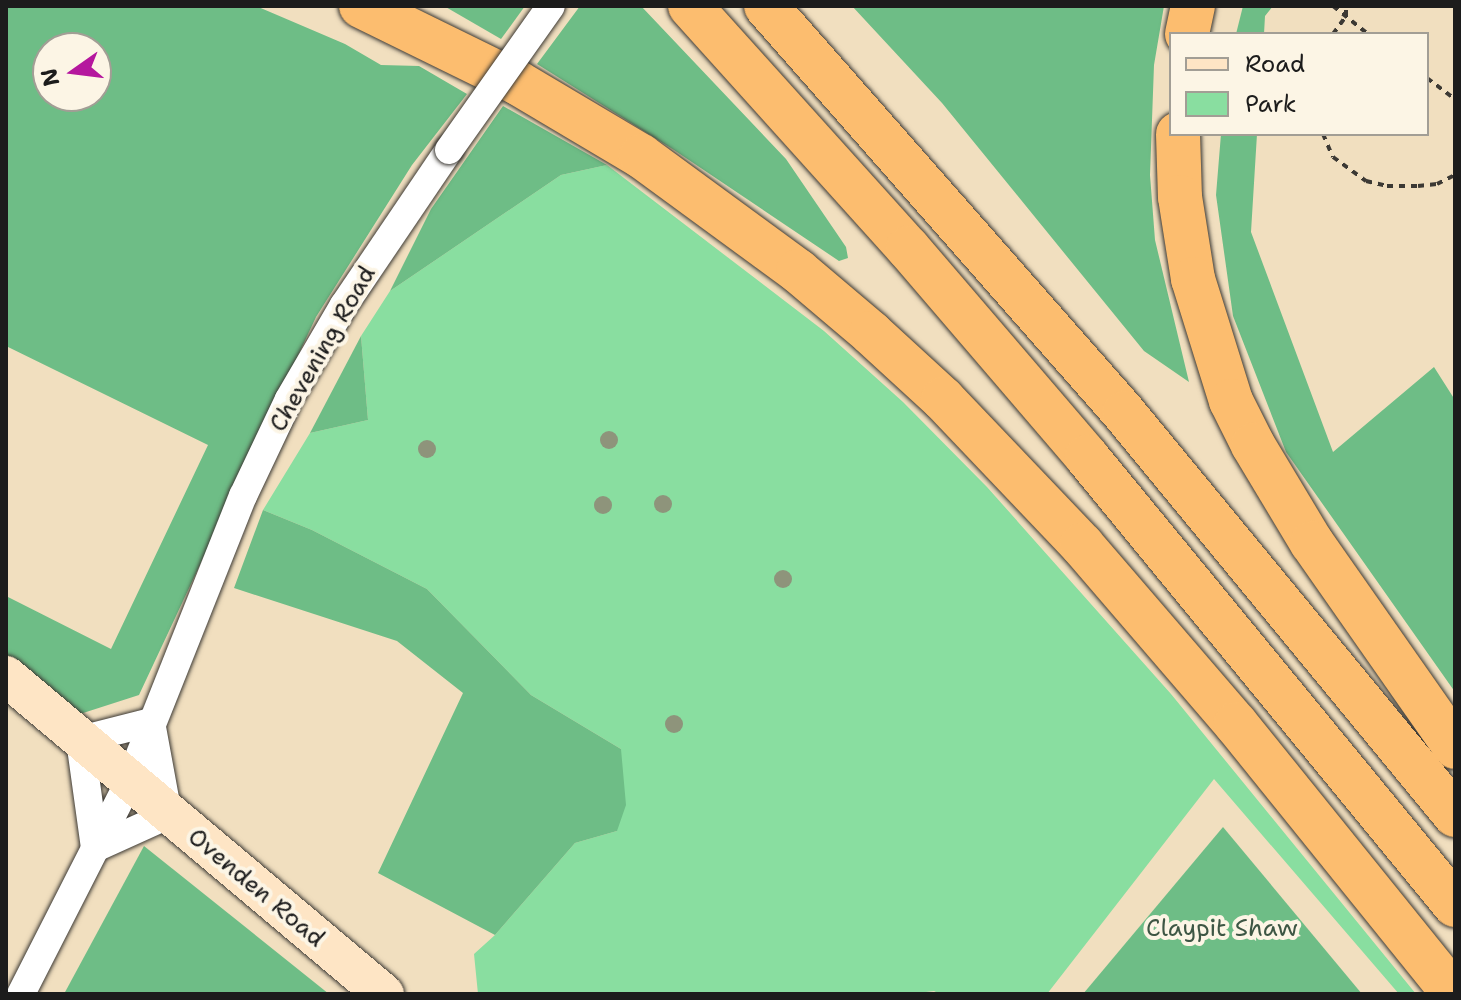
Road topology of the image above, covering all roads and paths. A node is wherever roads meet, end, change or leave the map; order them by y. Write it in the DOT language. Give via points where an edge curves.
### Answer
graph roads {
  1 [pos="361,6"];
  2 [pos="551,6"];
  3 [pos="690,6"];
  4 [pos="766,6"];
  5 [pos="1193,6"];
  6 [pos="1333,6"];
  7 [pos="1346,6"];
  8 [pos="1346,16"];
  9 [pos="1187,32"];
  10 [pos="1334,32"];
  11 [pos="1366,32"];
  12 [pos="1429,80"];
  13 [pos="1455,99"];
  14 [pos="1178,136"];
  15 [pos="1324,136"];
  16 [pos="1455,175"];
  17 [pos="6,676"];
  18 [pos="151,722"];
  19 [pos="80,740"];
  20 [pos="1455,747"];
  21 [pos="129,782"];
  22 [pos="168,815"];
  23 [pos="1455,815"];
  24 [pos="95,848"];
  25 [pos="1455,905"];
  26 [pos="21,994"];
  27 [pos="384,994"];
  28 [pos="1454,994"];
  1 -- 28 [label="highway" via="518,83 641,156 754,237 871,333 943,399 1082,545 1236,724"];
  2 -- 18 [label="street, Chevening Road, bridge" via="344,305 289,399 243,496"];
  3 -- 25 [label="highway" via="1087,457"];
  4 -- 23 [label="highway" via="1134,424"];
  5 -- 9 [label="highway"];
  6 -- 8 [label="path"];
  7 -- 8 [label="path"];
  8 -- 10 [label="path"];
  8 -- 11 [label="path"];
  12 -- 13 [label="path"];
  14 -- 20 [label="highway" via="1180,197 1193,279 1231,401 1312,543"];
  15 -- 16 [label="path" via="1333,157 1366,181 1418,186"];
  17 -- 19 [label="main road, Ovenden Road"];
  18 -- 19 [label="street"];
  18 -- 21 [label="street, Chevening Road"];
  18 -- 22 [label="street"];
  19 -- 21 [label="main road, Ovenden Road"];
  19 -- 24 [label="street"];
  21 -- 22 [label="main road, Ovenden Road"];
  21 -- 24 [label="street, Chevening Road"];
  22 -- 24 [label="street"];
  22 -- 27 [label="main road, Ovenden Road"];
  24 -- 26 [label="street, Chevening Road"];
}
